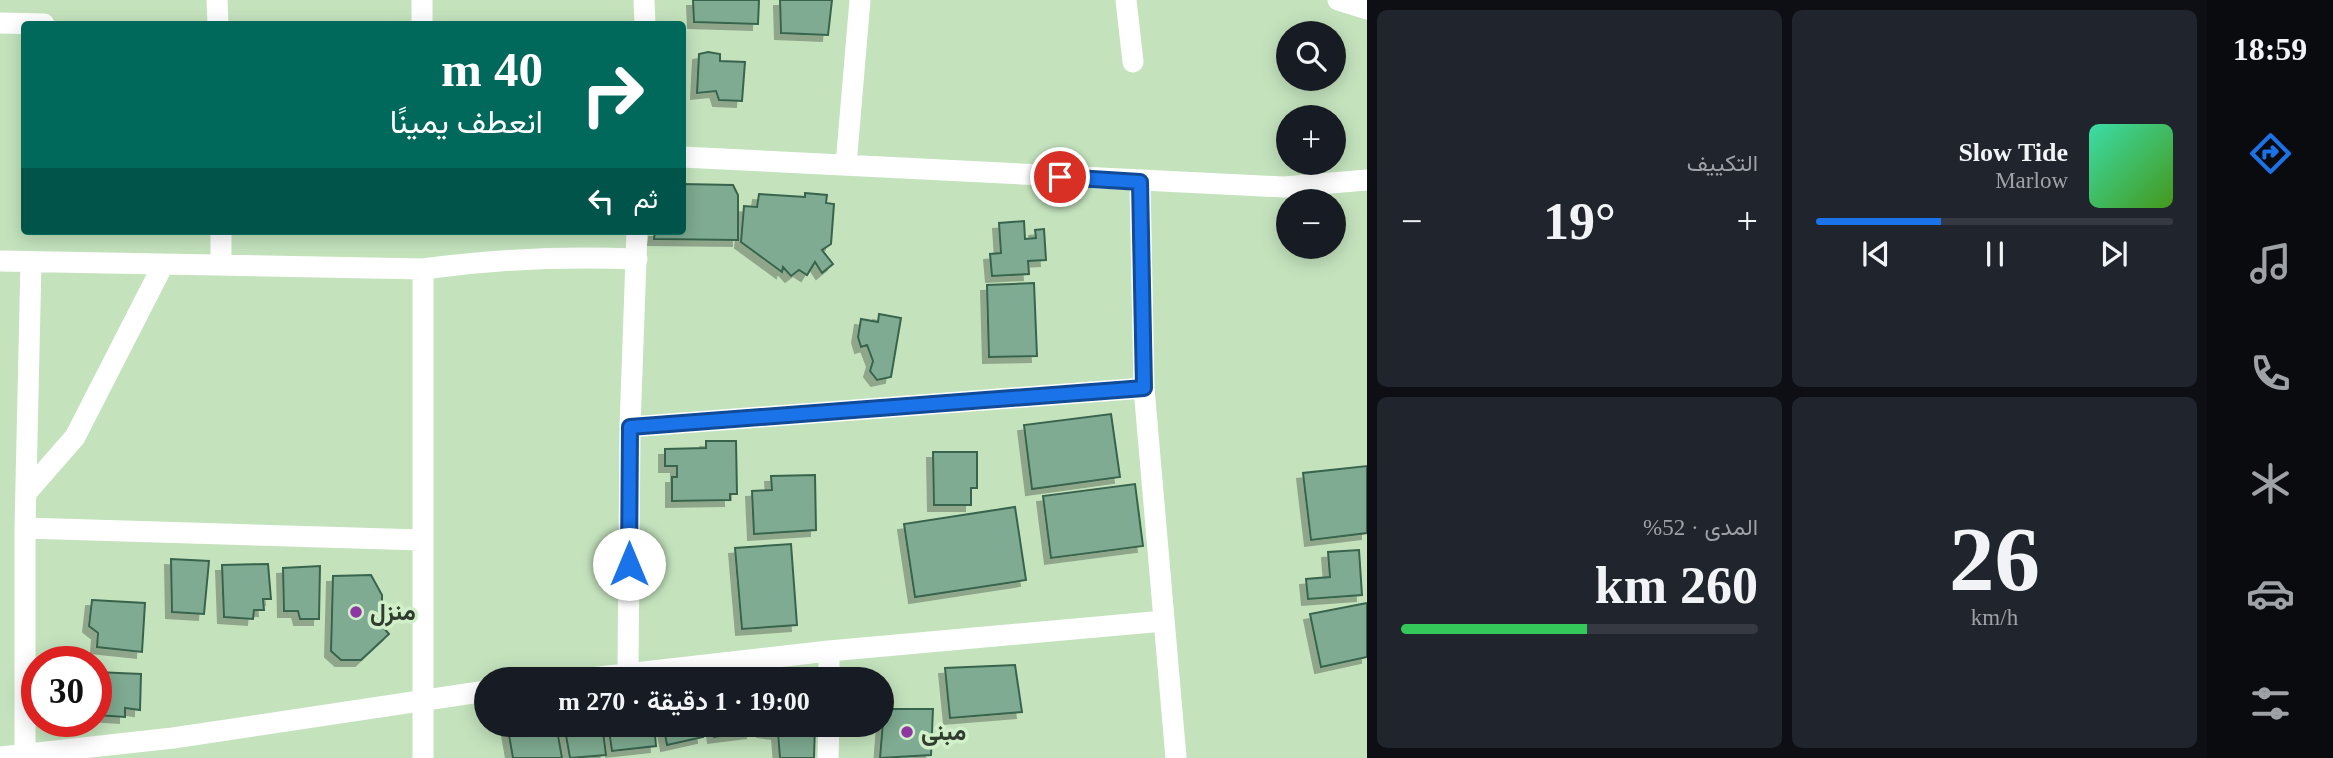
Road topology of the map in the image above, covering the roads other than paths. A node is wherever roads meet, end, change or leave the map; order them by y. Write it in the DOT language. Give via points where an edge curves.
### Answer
graph roads {
  1 [pos="217,0"];
  2 [pos="422,0"];
  3 [pos="644,0"];
  4 [pos="860,0"];
  5 [pos="1126,0"];
  6 [pos="1338,0"];
  7 [pos="1367,9"];
  8 [pos="218,21"];
  9 [pos="422,21"];
  10 [pos="645,21"];
  11 [pos="0,23"];
  12 [pos="21,23"];
  13 [pos="1133,62"];
  14 [pos="686,157"];
  15 [pos="846,165"];
  16 [pos="1367,180"];
  17 [pos="1140,182"];
  18 [pos="221,235"];
  19 [pos="637,235"];
  20 [pos="637,259"];
  21 [pos="0,261"];
  22 [pos="32,262"];
  23 [pos="221,263"];
  24 [pos="163,265"];
  25 [pos="423,269"];
  26 [pos="1144,388"];
  27 [pos="630,427"];
  28 [pos="26,493"];
  29 [pos="25,528"];
  30 [pos="421,540"];
  31 [pos="1164,621"];
  32 [pos="829,651"];
  33 [pos="628,667"];
  34 [pos="683,667"];
  35 [pos="829,667"];
  36 [pos="474,693"];
  37 [pos="421,700"];
  38 [pos="829,737"];
  39 [pos="25,756"];
  40 [pos="0,757"];
  41 [pos="423,758"];
  42 [pos="828,758"];
  43 [pos="1176,758"];
  1 -- 8 [label="street"];
  2 -- 9 [label="street"];
  3 -- 10 [label="street"];
  4 -- 15 [label="street"];
  5 -- 13 [label="street"];
  6 -- 7 [label="street"];
  11 -- 12 [label="street"];
  14 -- 15 [label="street"];
  15 -- 17 [label="street"];
  16 -- 17 [label="street" via="1284,187"];
  17 -- 26 [label="street"];
  18 -- 23 [label="street"];
  19 -- 20 [label="street"];
  20 -- 25 [label="street" via="558,256"];
  20 -- 27 [label="street"];
  21 -- 22 [label="street"];
  22 -- 24 [label="street"];
  22 -- 28 [label="street"];
  23 -- 24 [label="street"];
  23 -- 25 [label="street"];
  24 -- 28 [label="street" via="75,437"];
  25 -- 30 [label="street"];
  26 -- 27 [label="street"];
  26 -- 31 [label="street"];
  27 -- 33 [label="street"];
  28 -- 29 [label="street"];
  29 -- 30 [label="street"];
  29 -- 39 [label="street"];
  30 -- 37 [label="street"];
  31 -- 32 [label="street"];
  31 -- 43 [label="street"];
  32 -- 34 [label="street"];
  32 -- 35 [label="street"];
  36 -- 37 [label="street"];
  37 -- 39 [label="street"];
  37 -- 41 [label="street"];
  38 -- 42 [label="street"];
  39 -- 40 [label="street"];
}
